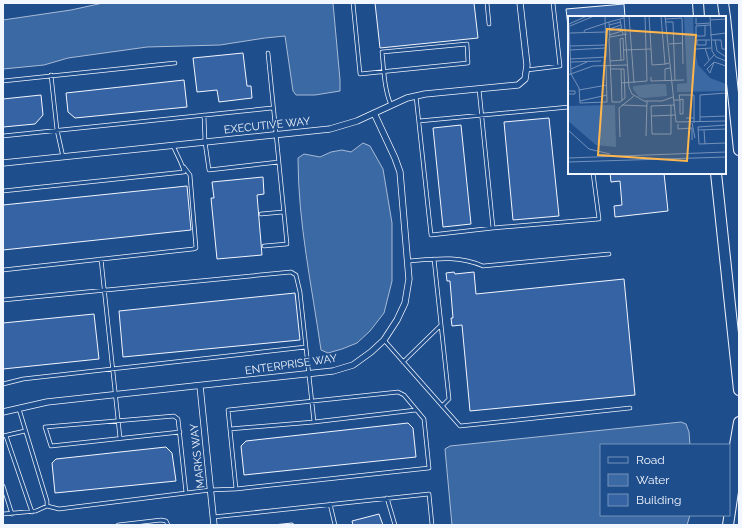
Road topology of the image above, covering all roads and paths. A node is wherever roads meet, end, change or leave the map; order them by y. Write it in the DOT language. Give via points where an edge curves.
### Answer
graph roads {
  1 [pos="353,3"];
  2 [pos="487,3"];
  3 [pos="520,3"];
  4 [pos="553,3"];
  5 [pos="698,3"];
  6 [pos="724,3"];
  7 [pos="699,16"];
  8 [pos="725,16"];
  9 [pos="489,24"];
  10 [pos="726,26"];
  11 [pos="268,53"];
  12 [pos="175,63"];
  13 [pos="527,70"];
  14 [pos="384,71"];
  15 [pos="51,76"];
  16 [pos="3,81"];
  17 [pos="479,89"];
  18 [pos="416,96"];
  19 [pos="391,105"];
  20 [pos="568,107"];
  21 [pos="272,108"];
  22 [pos="374,113"];
  23 [pos="204,115"];
  24 [pos="482,115"];
  25 [pos="419,121"];
  26 [pos="57,130"];
  27 [pos="276,135"];
  28 [pos="3,136"];
  29 [pos="204,142"];
  30 [pos="173,145"];
  31 [pos="739,150"];
  32 [pos="63,157"];
  33 [pos="279,162"];
  34 [pos="3,164"];
  35 [pos="184,167"];
  36 [pos="593,174"];
  37 [pos="716,174"];
  38 [pos="3,191"];
  39 [pos="283,212"];
  40 [pos="262,214"];
  41 [pos="493,228"];
  42 [pos="264,246"];
  43 [pos="609,254"];
  44 [pos="101,259"];
  45 [pos="434,259"];
  46 [pos="408,261"];
  47 [pos="3,270"];
  48 [pos="104,291"];
  49 [pos="3,300"];
  50 [pos="441,325"];
  51 [pos="384,340"];
  52 [pos="306,346"];
  53 [pos="403,362"];
  54 [pos="113,369"];
  55 [pos="309,374"];
  56 [pos="3,384"];
  57 [pos="200,386"];
  58 [pos="739,390"];
  59 [pos="115,395"];
  60 [pos="312,402"];
  61 [pos="442,406"];
  62 [pos="19,408"];
  63 [pos="630,408"];
  64 [pos="416,410"];
  65 [pos="3,412"];
  66 [pos="118,421"];
  67 [pos="314,422"];
  68 [pos="739,422"];
  69 [pos="230,429"];
  70 [pos="25,431"];
  71 [pos="180,432"];
  72 [pos="4,436"];
  73 [pos="120,438"];
  74 [pos="3,486"];
  75 [pos="236,489"];
  76 [pos="210,490"];
  77 [pos="186,493"];
  78 [pos="387,498"];
  79 [pos="330,504"];
  80 [pos="47,506"];
  81 [pos="32,512"];
  82 [pos="730,512"];
  83 [pos="3,514"];
  84 [pos="12,514"];
  85 [pos="213,517"];
  86 [pos="118,525"];
  87 [pos="168,525"];
  88 [pos="214,525"];
  89 [pos="335,525"];
  90 [pos="395,525"];
  91 [pos="432,525"];
  1 -- 14 [label="lane" via="360,74"];
  2 -- 9 [label="lane"];
  3 -- 13 [label="street"];
  4 -- 13 [label="lane" via="560,66"];
  5 -- 7 [label="highway"];
  6 -- 8 [label="highway"];
  10 -- 31 [label="highway"];
  11 -- 21 [label="lane"];
  12 -- 15 [label="lane"];
  13 -- 17 [label="street, EXECUTIVE WAY" via="525,78 518,85"];
  14 -- 14 [label="lane" via="382,52 467,44 468,63"];
  14 -- 19 [label="lane" via="387,96"];
  15 -- 16 [label="lane"];
  15 -- 26 [label="lane"];
  17 -- 18 [label="street, EXECUTIVE WAY"];
  17 -- 24 [label="lane"];
  18 -- 19 [label="street, EXECUTIVE WAY"];
  18 -- 25 [label="lane"];
  19 -- 22 [label="street, EXECUTIVE WAY"];
  20 -- 24 [label="lane"];
  21 -- 23 [label="lane"];
  21 -- 27 [label="lane"];
  22 -- 27 [label="street, EXECUTIVE WAY" via="330,129"];
  22 -- 46 [label="street, ENTERPRISE WAY" via="400,172"];
  23 -- 26 [label="lane"];
  23 -- 29 [label="lane"];
  24 -- 25 [label="lane"];
  24 -- 41 [label="lane"];
  25 -- 41 [label="lane" via="431,234"];
  26 -- 28 [label="lane"];
  26 -- 32 [label="lane"];
  27 -- 29 [label="street, EXECUTIVE WAY"];
  27 -- 33 [label="lane"];
  29 -- 30 [label="street, EXECUTIVE WAY"];
  29 -- 33 [label="lane" via="209,170"];
  30 -- 32 [label="street, EXECUTIVE WAY"];
  30 -- 35 [label="lane"];
  32 -- 34 [label="street, EXECUTIVE WAY"];
  33 -- 39 [label="lane"];
  35 -- 38 [label="lane" via="184,172"];
  35 -- 44 [label="lane" via="190,175 196,248"];
  36 -- 41 [label="lane" via="599,219"];
  37 -- 58 [label="highway"];
  39 -- 40 [label="lane"];
  39 -- 42 [label="lane" via="287,244"];
  43 -- 45 [label="lane" via="483,266 471,260"];
  44 -- 47 [label="lane"];
  44 -- 48 [label="lane"];
  45 -- 46 [label="lane"];
  45 -- 50 [label="lane"];
  46 -- 51 [label="street, ENTERPRISE WAY" via="409,279 405,303"];
  48 -- 49 [label="lane"];
  48 -- 52 [label="lane" via="290,272 296,275 300,292"];
  48 -- 54 [label="lane"];
  50 -- 53 [label="lane"];
  50 -- 61 [label="lane" via="449,398"];
  51 -- 53 [label="lane"];
  51 -- 55 [label="street, ENTERPRISE WAY" via="353,364 333,371"];
  52 -- 54 [label="lane"];
  52 -- 55 [label="lane"];
  53 -- 61 [label="lane"];
  54 -- 56 [label="lane" via="23,379"];
  54 -- 59 [label="lane"];
  55 -- 57 [label="street, ENTERPRISE WAY"];
  55 -- 60 [label="lane"];
  57 -- 59 [label="street, ENTERPRISE WAY"];
  57 -- 76 [label="street, MARKS WAY"];
  59 -- 62 [label="street, ENTERPRISE WAY" via="47,402"];
  59 -- 66 [label="lane"];
  60 -- 64 [label="lane" via="398,392 404,395"];
  60 -- 67 [label="lane"];
  60 -- 69 [label="lane" via="228,410"];
  61 -- 63 [label="lane" via="460,426"];
  62 -- 65 [label="street, ENTERPRISE WAY"];
  62 -- 70 [label="lane"];
  64 -- 67 [label="lane"];
  64 -- 75 [label="lane" via="424,419 429,468"];
  66 -- 71 [label="lane" via="174,416 178,419"];
  66 -- 73 [label="lane"];
  66 -- 73 [label="lane" via="45,427 51,446"];
  67 -- 69 [label="lane"];
  68 -- 82 [label="highway"];
  69 -- 75 [label="lane"];
  70 -- 72 [label="lane"];
  70 -- 80 [label="lane"];
  71 -- 73 [label="lane"];
  71 -- 77 [label="lane"];
  72 -- 81 [label="lane"];
  74 -- 84 [label="lane"];
  75 -- 76 [label="lane"];
  76 -- 77 [label="lane"];
  76 -- 85 [label="street, MARKS WAY"];
  77 -- 80 [label="lane" via="60,509"];
  78 -- 79 [label="lane"];
  78 -- 90 [label="lane"];
  78 -- 91 [label="lane" via="429,494"];
  79 -- 85 [label="lane"];
  79 -- 89 [label="lane"];
  80 -- 81 [label="lane"];
  81 -- 84 [label="lane"];
  83 -- 84 [label="lane"];
  85 -- 88 [label="street, MARKS WAY"];
  86 -- 87 [label="lane" via="161,520 166,521"];
}
